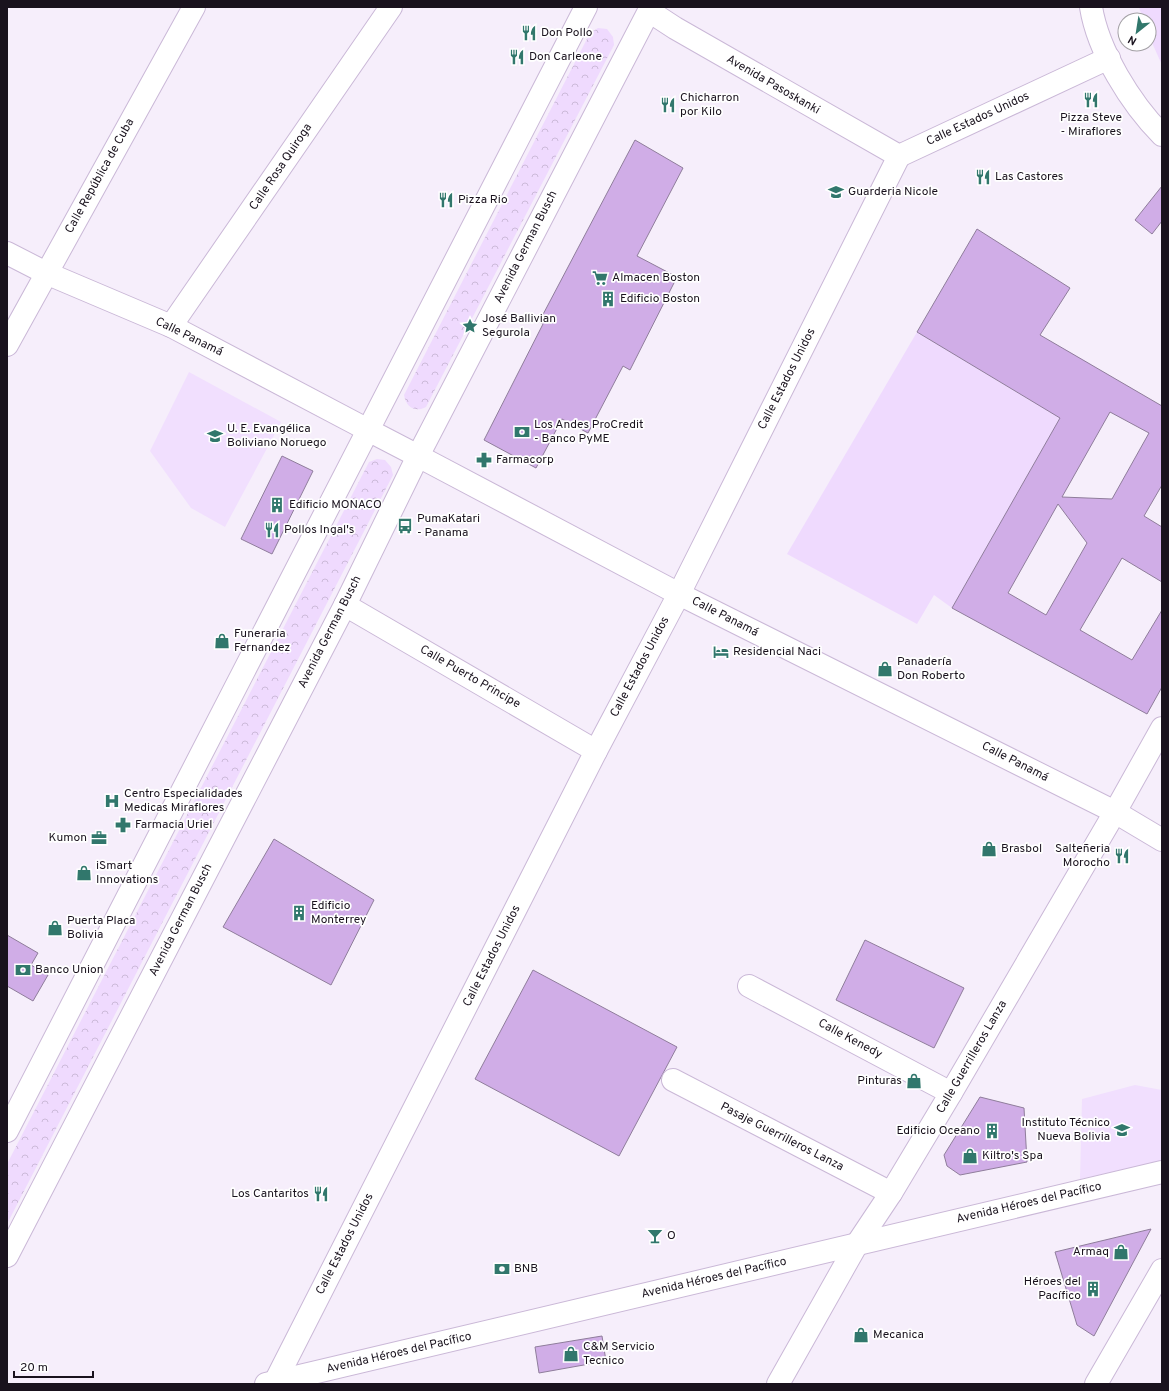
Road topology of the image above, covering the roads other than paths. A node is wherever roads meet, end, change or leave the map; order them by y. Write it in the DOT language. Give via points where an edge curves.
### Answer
graph roads {
  1 [pos="194,7"];
  2 [pos="391,7"];
  3 [pos="586,7"];
  4 [pos="1091,7"];
  5 [pos="647,8"];
  6 [pos="1109,58"];
  7 [pos="1162,135"];
  8 [pos="899,156"];
  9 [pos="7,253"];
  10 [pos="46,273"];
  11 [pos="171,326"];
  12 [pos="7,345"];
  13 [pos="368,430"];
  14 [pos="418,456"];
  15 [pos="678,594"];
  16 [pos="344,605"];
  17 [pos="1162,728"];
  18 [pos="596,751"];
  19 [pos="1115,812"];
  20 [pos="1162,840"];
  21 [pos="749,986"];
  22 [pos="673,1080"];
  23 [pos="951,1093"];
  24 [pos="7,1131"];
  25 [pos="1162,1172"];
  26 [pos="891,1193"];
  27 [pos="857,1244"];
  28 [pos="7,1256"];
  29 [pos="1162,1270"];
  30 [pos="272,1383"];
  31 [pos="778,1384"];
  32 [pos="1096,1384"];
  1 -- 10 [label="street, Calle República de Cuba"];
  2 -- 11 [label="street, Calle Rosa Quiroga"];
  3 -- 13 [label="street"];
  4 -- 6 [label="street" via="1094,22"];
  5 -- 8 [label="street, Avenida Pasoskanki" via="676,28"];
  5 -- 14 [label="street, Avenida German Busch"];
  6 -- 7 [label="street" via="1145,117"];
  6 -- 8 [label="street, Calle Estados Unidos"];
  8 -- 15 [label="street, Calle Estados Unidos"];
  9 -- 10 [label="street, Calle Panamá"];
  10 -- 11 [label="street, Calle Panamá"];
  10 -- 12 [label="street, Calle República de Cuba"];
  11 -- 13 [label="street, Calle Panamá"];
  13 -- 14 [label="street, Calle Panamá"];
  13 -- 24 [label="street"];
  14 -- 15 [label="street, Calle Panamá"];
  14 -- 16 [label="street, Avenida German Busch"];
  15 -- 18 [label="street, Calle Estados Unidos"];
  15 -- 19 [label="street, Calle Panamá"];
  16 -- 18 [label="street, Calle Puerto Principe"];
  16 -- 28 [label="street, Avenida German Busch"];
  17 -- 19 [label="street, Calle Guerrilleros Lanza"];
  18 -- 30 [label="street, Calle Estados Unidos"];
  19 -- 20 [label="street, Calle Panamá"];
  19 -- 23 [label="street, Calle Guerrilleros Lanza"];
  21 -- 23 [label="street, Calle Kenedy"];
  22 -- 26 [label="street, Pasaje Guerrilleros Lanza"];
  23 -- 26 [label="street, Calle Guerrilleros Lanza"];
  25 -- 27 [label="street, Avenida Héroes del Pacífico"];
  26 -- 27 [label="street, Calle Guerrilleros Lanza"];
  27 -- 30 [label="street, Avenida Héroes del Pacífico"];
  27 -- 31 [label="street, Calle Guerrilleros Lanza"];
  29 -- 32 [label="street"];
}
